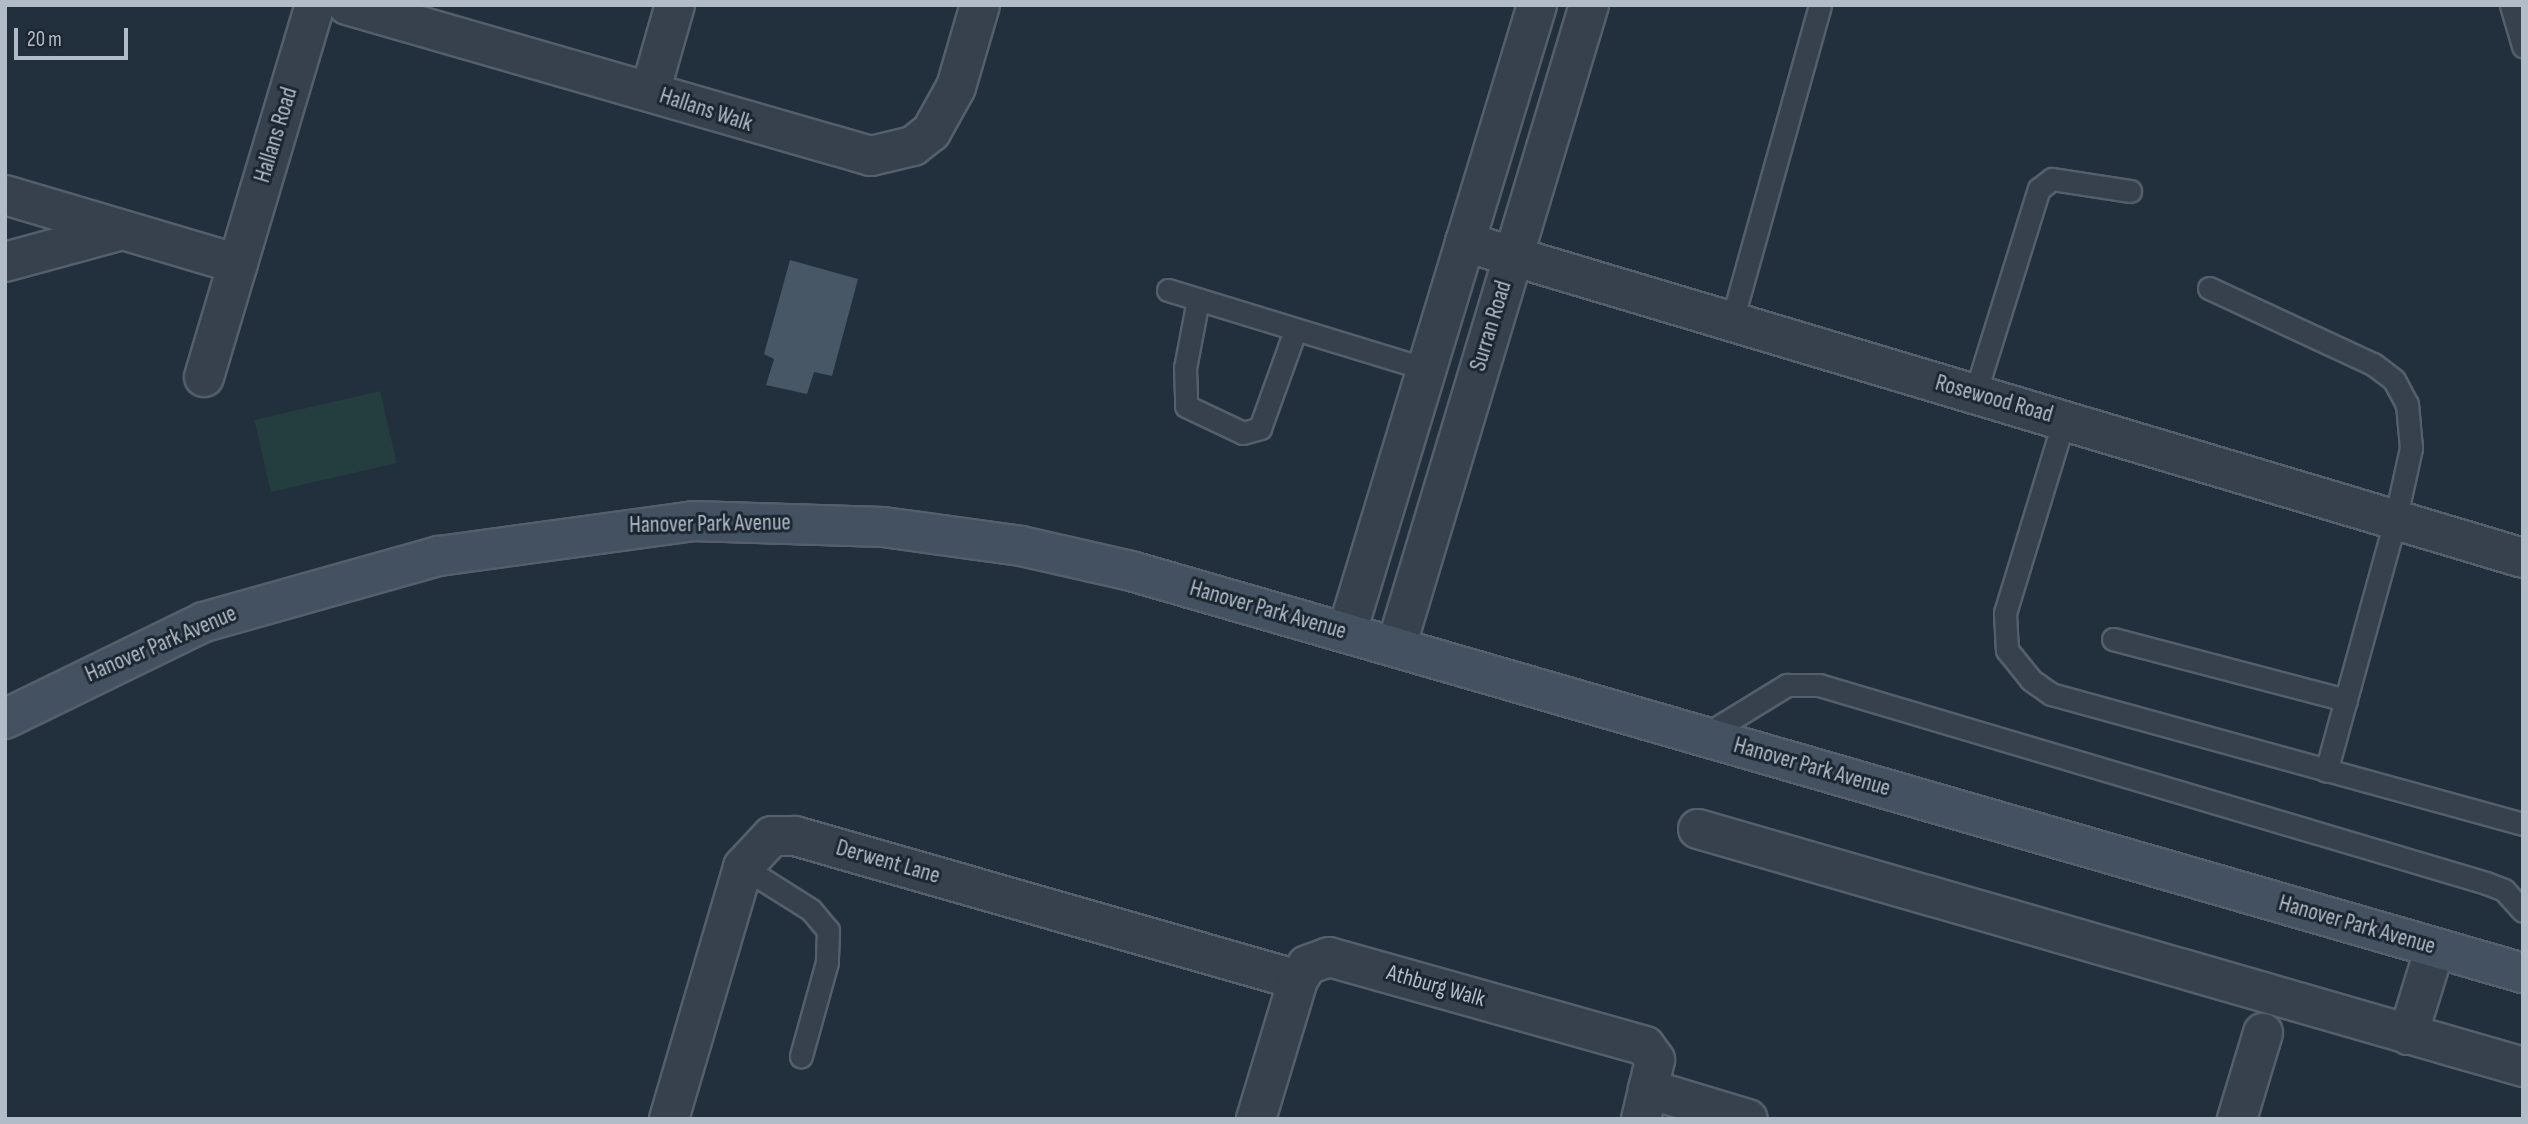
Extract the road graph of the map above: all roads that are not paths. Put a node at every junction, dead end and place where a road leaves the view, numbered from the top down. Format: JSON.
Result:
{"nodes":[{"id":1,"x":315,"y":5,"type":"edge"},
{"id":2,"x":348,"y":5,"type":"edge"},
{"id":3,"x":675,"y":5,"type":"edge"},
{"id":4,"x":980,"y":5,"type":"edge"},
{"id":5,"x":1537,"y":5,"type":"edge"},
{"id":6,"x":1590,"y":5,"type":"edge"},
{"id":7,"x":1820,"y":5,"type":"edge"},
{"id":8,"x":2511,"y":5,"type":"edge"},
{"id":9,"x":2523,"y":46,"type":"edge"},
{"id":10,"x":650,"y":92,"type":"junction"},
{"id":11,"x":2130,"y":191,"type":"dead end"},
{"id":12,"x":5,"y":195,"type":"edge"},
{"id":13,"x":122,"y":230,"type":"junction"},
{"id":14,"x":1465,"y":242,"type":"junction"},
{"id":15,"x":1513,"y":252,"type":"junction"},
{"id":16,"x":5,"y":262,"type":"edge"},
{"id":17,"x":238,"y":264,"type":"junction"},
{"id":18,"x":2209,"y":288,"type":"dead end"},
{"id":19,"x":1168,"y":290,"type":"dead end"},
{"id":20,"x":1198,"y":300,"type":"junction"},
{"id":21,"x":1731,"y":324,"type":"junction"},
{"id":22,"x":1295,"y":331,"type":"junction"},
{"id":23,"x":1426,"y":369,"type":"junction"},
{"id":24,"x":204,"y":377,"type":"dead end"},
{"id":25,"x":1975,"y":394,"type":"junction"},
{"id":26,"x":2064,"y":420,"type":"junction"},
{"id":27,"x":2395,"y":521,"type":"junction"},
{"id":28,"x":2523,"y":558,"type":"edge"},
{"id":29,"x":1347,"y":632,"type":"junction"},
{"id":30,"x":2113,"y":639,"type":"dead end"},
{"id":31,"x":1396,"y":647,"type":"junction"},
{"id":32,"x":2346,"y":700,"type":"junction"},
{"id":33,"x":5,"y":719,"type":"edge"},
{"id":34,"x":1702,"y":737,"type":"junction"},
{"id":35,"x":2326,"y":771,"type":"junction"},
{"id":36,"x":2523,"y":824,"type":"edge"},
{"id":37,"x":1698,"y":829,"type":"dead end"},
{"id":38,"x":743,"y":867,"type":"junction"},
{"id":39,"x":2523,"y":911,"type":"edge"},
{"id":40,"x":2435,"y":947,"type":"junction"},
{"id":41,"x":2523,"y":973,"type":"edge"},
{"id":42,"x":1298,"y":980,"type":"junction"},
{"id":43,"x":2263,"y":1033,"type":"dead end"},
{"id":44,"x":2408,"y":1035,"type":"junction"},
{"id":45,"x":801,"y":1056,"type":"dead end"},
{"id":46,"x":2523,"y":1067,"type":"edge"},
{"id":47,"x":1644,"y":1104,"type":"edge"},
{"id":48,"x":669,"y":1119,"type":"edge"},
{"id":49,"x":1256,"y":1119,"type":"edge"},
{"id":50,"x":1748,"y":1119,"type":"edge"},
{"id":51,"x":2237,"y":1119,"type":"edge"}],
"edges":[{"from":1,"to":17,"type":"street","name":"Hallans Road"},
{"from":2,"to":10,"type":"street","name":"Hallans Walk"},
{"from":3,"to":10,"type":"street"},
{"from":4,"to":10,"type":"street","name":"Hallans Walk"},
{"from":5,"to":14,"type":"street"},
{"from":6,"to":15,"type":"street","name":"Surran Road"},
{"from":7,"to":21,"type":"lane"},
{"from":8,"to":9,"type":"lane"},
{"from":11,"to":25,"type":"lane"},
{"from":12,"to":13,"type":"street"},
{"from":13,"to":16,"type":"street"},
{"from":13,"to":17,"type":"street"},
{"from":14,"to":15,"type":"street","name":"Rosewood Road"},
{"from":14,"to":23,"type":"street"},
{"from":15,"to":21,"type":"street","name":"Rosewood Road"},
{"from":15,"to":31,"type":"street","name":"Surran Road"},
{"from":17,"to":24,"type":"street","name":"Hallans Road"},
{"from":18,"to":27,"type":"lane"},
{"from":19,"to":20,"type":"lane"},
{"from":20,"to":22,"type":"lane"},
{"from":20,"to":22,"type":"lane"},
{"from":21,"to":25,"type":"street","name":"Rosewood Road"},
{"from":22,"to":23,"type":"lane"},
{"from":23,"to":29,"type":"street"},
{"from":25,"to":26,"type":"street","name":"Rosewood Road"},
{"from":26,"to":27,"type":"street","name":"Rosewood Road"},
{"from":26,"to":35,"type":"lane"},
{"from":27,"to":28,"type":"street","name":"Rosewood Road"},
{"from":27,"to":32,"type":"lane"},
{"from":29,"to":31,"type":"street","name":"Hanover Park Avenue"},
{"from":29,"to":33,"type":"street","name":"Hanover Park Avenue"},
{"from":30,"to":32,"type":"lane"},
{"from":31,"to":34,"type":"street","name":"Hanover Park Avenue"},
{"from":32,"to":35,"type":"lane"},
{"from":34,"to":39,"type":"lane"},
{"from":34,"to":40,"type":"street","name":"Hanover Park Avenue"},
{"from":35,"to":36,"type":"lane"},
{"from":37,"to":44,"type":"street"},
{"from":38,"to":42,"type":"street","name":"Derwent Lane"},
{"from":38,"to":45,"type":"lane"},
{"from":38,"to":48,"type":"street","name":"Derwent Lane"},
{"from":40,"to":41,"type":"street","name":"Hanover Park Avenue"},
{"from":40,"to":44,"type":"street"},
{"from":42,"to":47,"type":"street","name":"Athburg Walk"},
{"from":42,"to":49,"type":"street"},
{"from":43,"to":51,"type":"street"},
{"from":44,"to":46,"type":"street"},
{"from":47,"to":50,"type":"street"}]}
